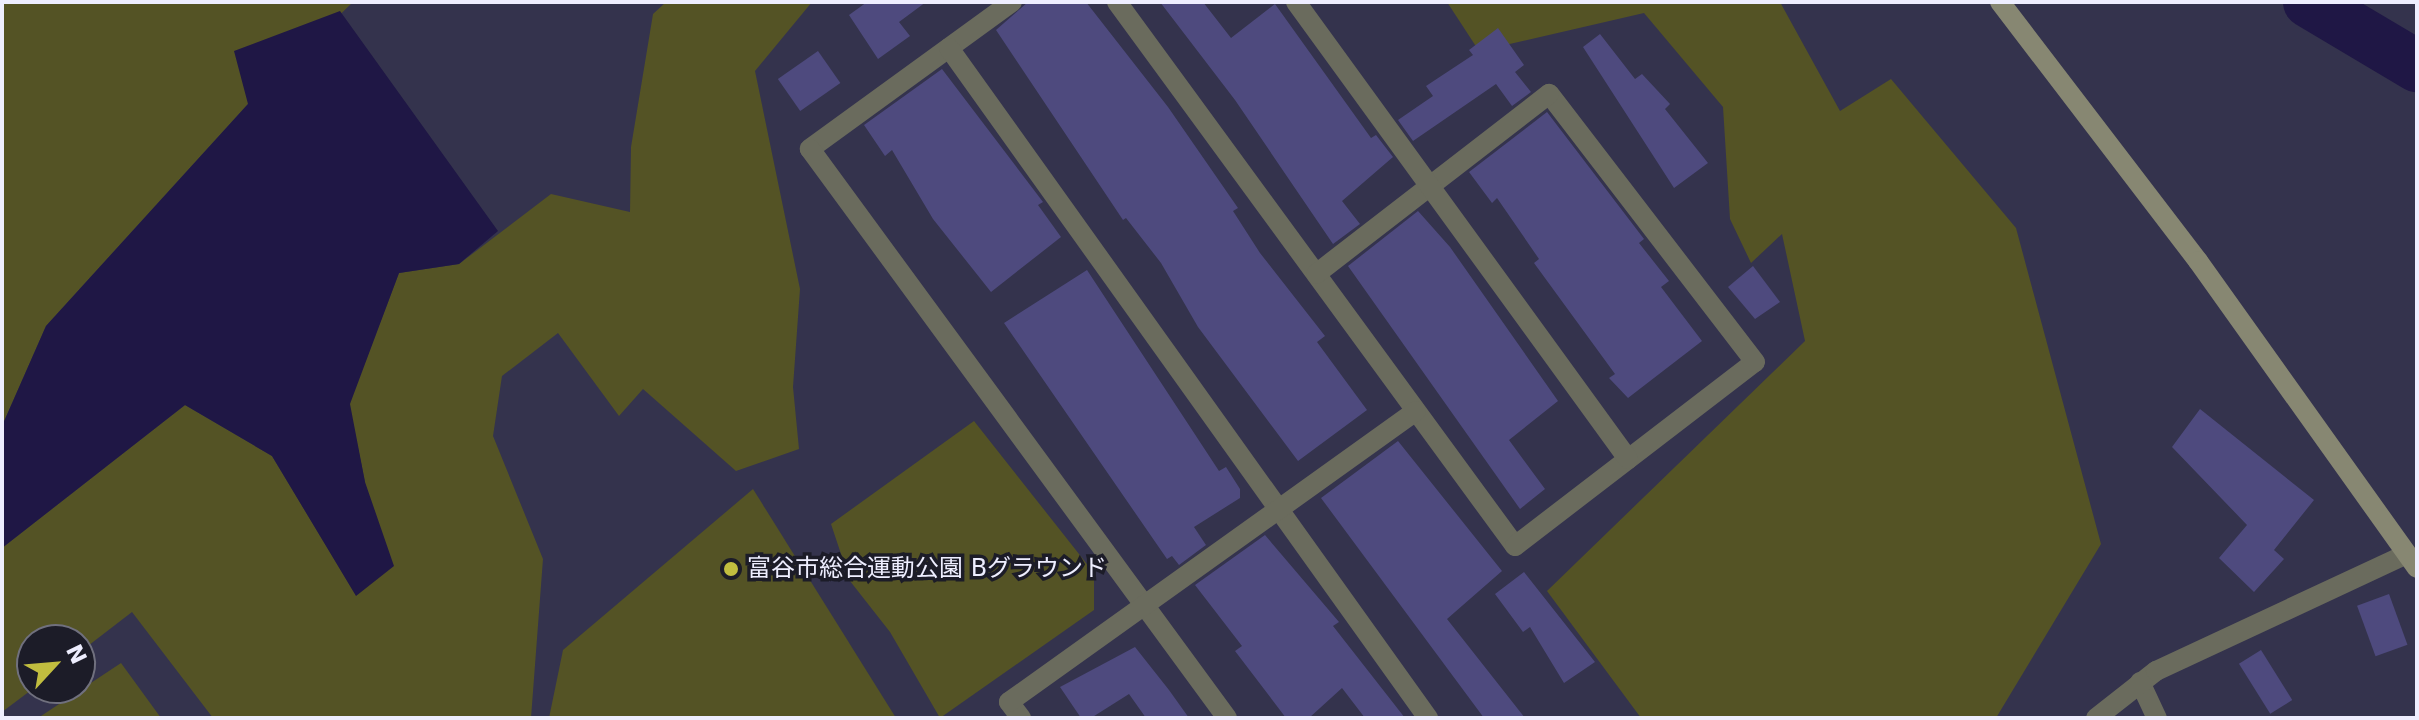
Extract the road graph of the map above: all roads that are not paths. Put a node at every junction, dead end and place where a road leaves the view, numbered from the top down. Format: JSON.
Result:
{"nodes":[{"id":1,"x":1012,"y":2,"type":"edge"},
{"id":2,"x":1117,"y":2,"type":"edge"},
{"id":3,"x":1296,"y":2,"type":"edge"},
{"id":4,"x":2000,"y":2,"type":"edge"},
{"id":5,"x":949,"y":48,"type":"junction"},
{"id":6,"x":1430,"y":186,"type":"junction"},
{"id":7,"x":1316,"y":274,"type":"junction"},
{"id":8,"x":1416,"y":411,"type":"junction"},
{"id":9,"x":1628,"y":459,"type":"junction"},
{"id":10,"x":1279,"y":509,"type":"junction"},
{"id":11,"x":2411,"y":561,"type":"edge"},
{"id":12,"x":1141,"y":606,"type":"junction"},
{"id":13,"x":2140,"y":682,"type":"junction"},
{"id":14,"x":1021,"y":718,"type":"edge"},
{"id":15,"x":1227,"y":718,"type":"edge"},
{"id":16,"x":1428,"y":718,"type":"edge"},
{"id":17,"x":2096,"y":718,"type":"edge"},
{"id":18,"x":2157,"y":718,"type":"edge"}],
"edges":[{"from":1,"to":5,"type":"street"},
{"from":2,"to":7,"type":"street"},
{"from":3,"to":6,"type":"street"},
{"from":4,"to":11,"type":"street"},
{"from":5,"to":10,"type":"street"},
{"from":5,"to":12,"type":"street"},
{"from":6,"to":7,"type":"street"},
{"from":6,"to":9,"type":"street"},
{"from":6,"to":9,"type":"street"},
{"from":7,"to":8,"type":"street"},
{"from":8,"to":9,"type":"street"},
{"from":8,"to":10,"type":"street"},
{"from":10,"to":12,"type":"street"},
{"from":10,"to":16,"type":"street"},
{"from":11,"to":13,"type":"street"},
{"from":12,"to":14,"type":"street"},
{"from":12,"to":15,"type":"street"},
{"from":13,"to":17,"type":"street"},
{"from":13,"to":18,"type":"street"}]}
